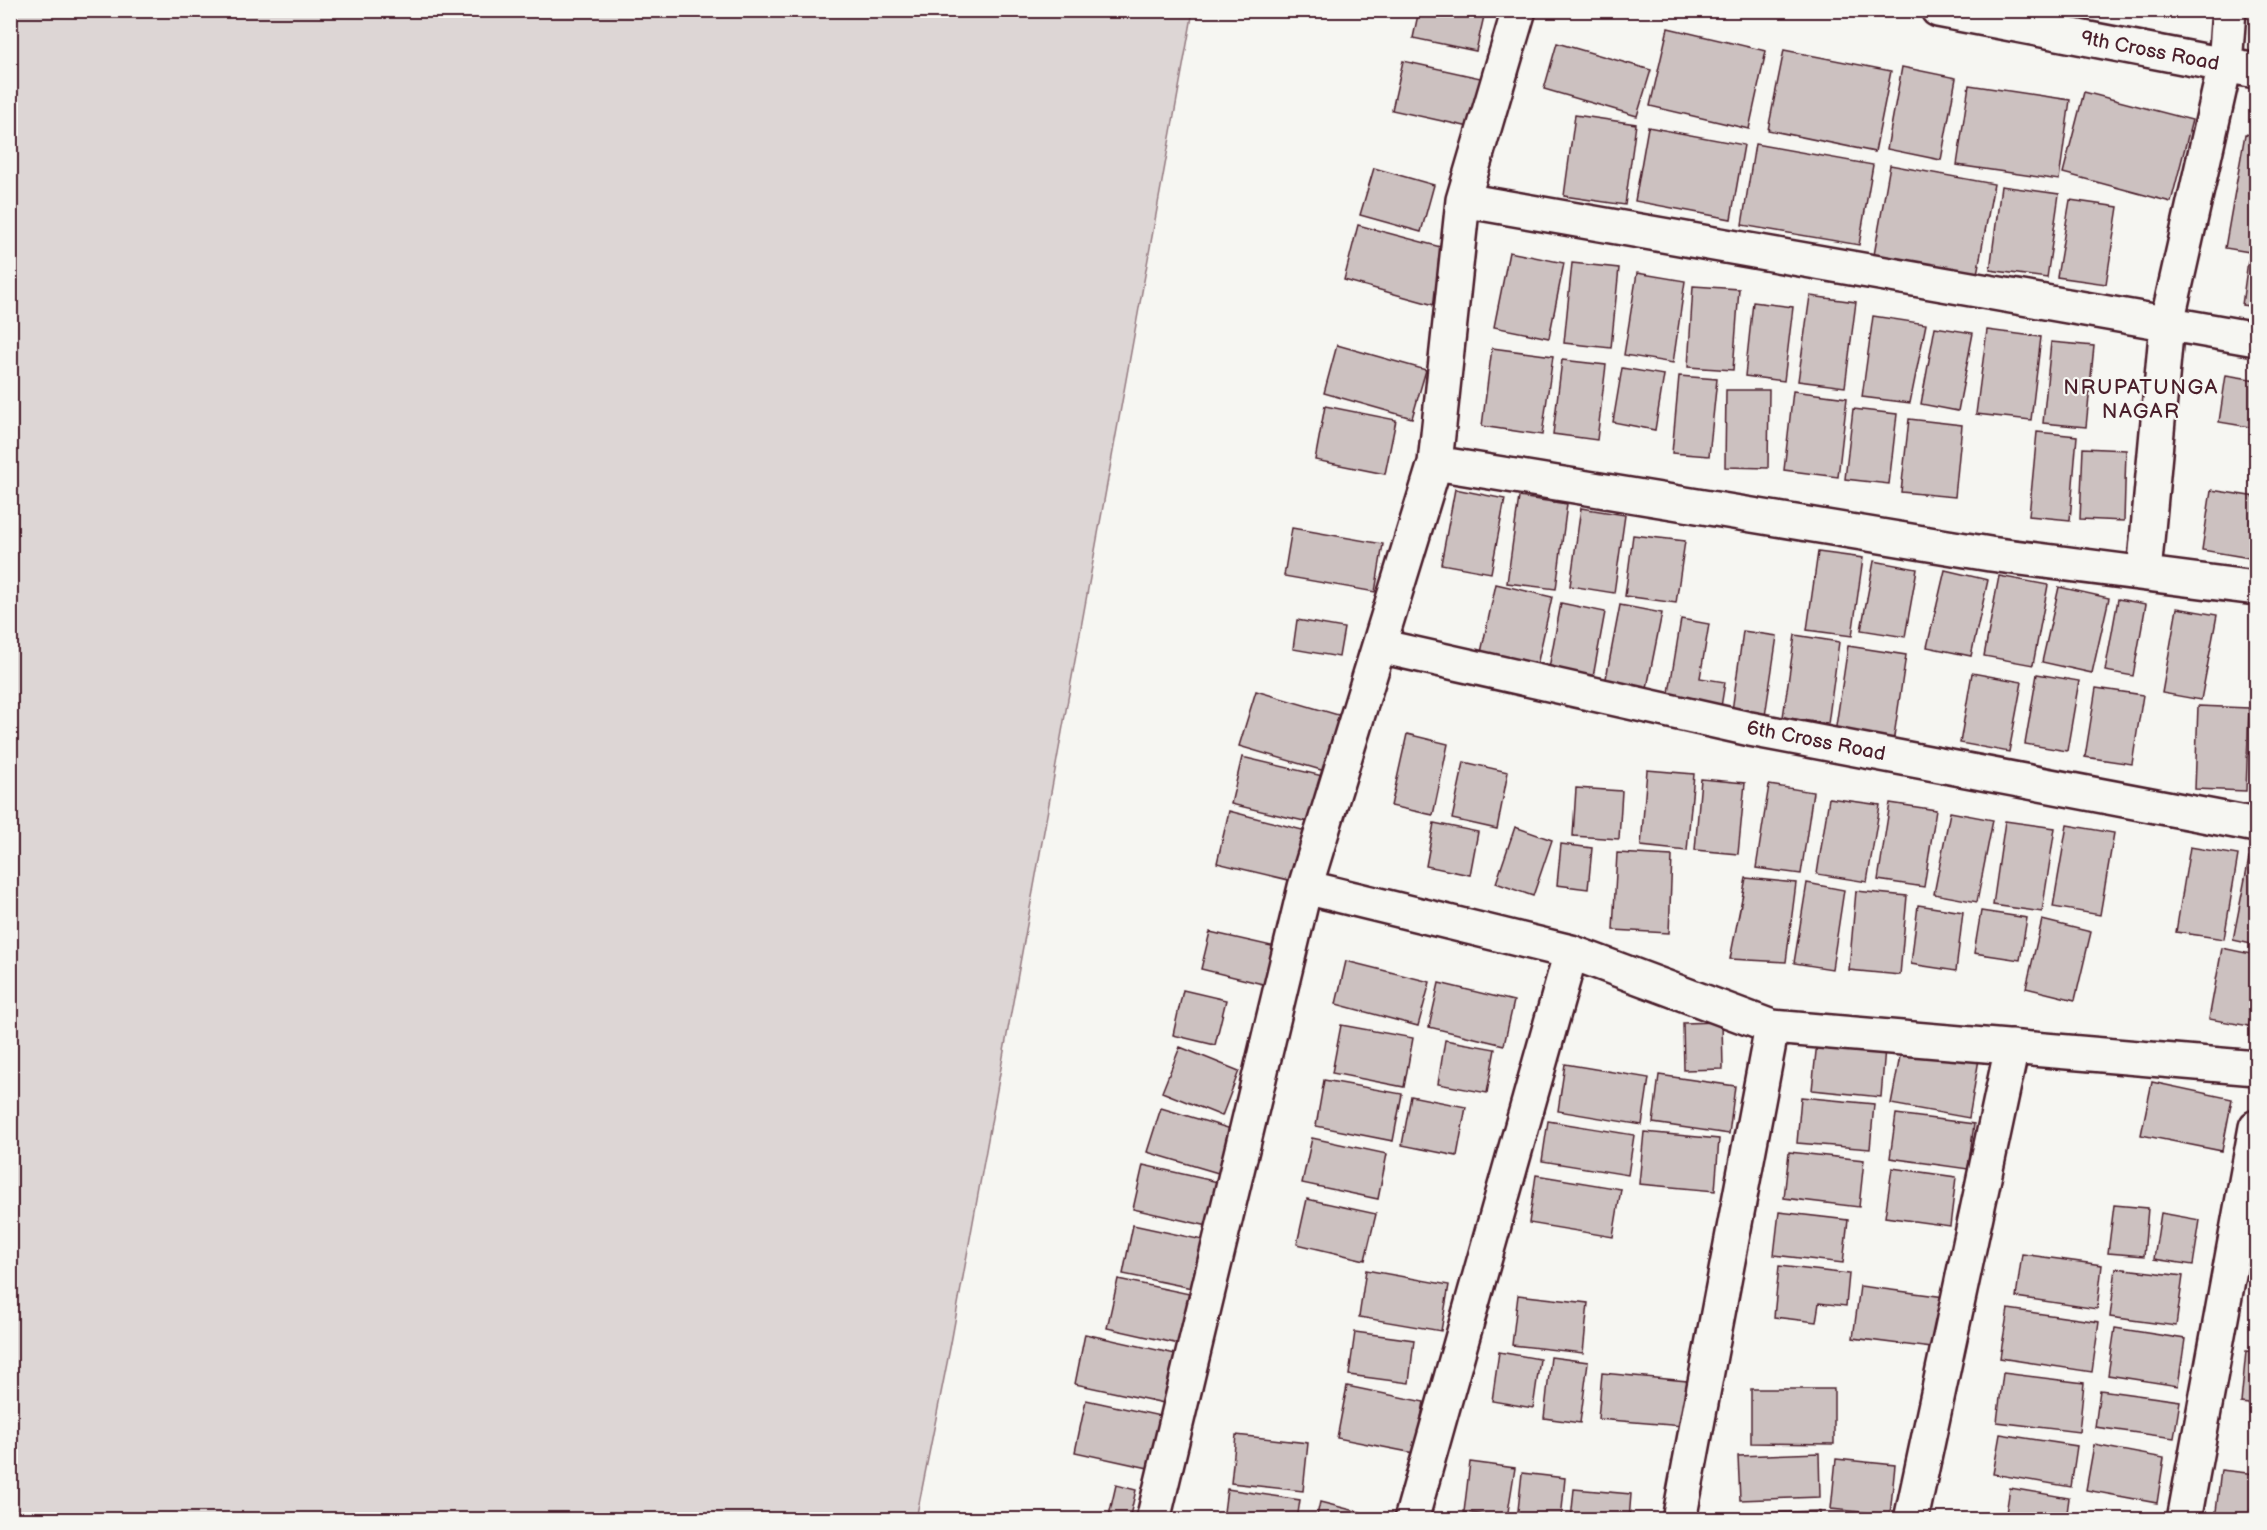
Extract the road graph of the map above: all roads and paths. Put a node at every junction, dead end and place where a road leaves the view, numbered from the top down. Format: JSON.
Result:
{"nodes":[{"id":1,"x":1519,"y":10,"type":"edge"},
{"id":2,"x":1938,"y":10,"type":"edge"},
{"id":3,"x":2229,"y":10,"type":"edge"},
{"id":4,"x":2224,"y":65,"type":"junction"},
{"id":5,"x":2256,"y":71,"type":"edge"},
{"id":6,"x":1463,"y":200,"type":"junction"},
{"id":7,"x":2167,"y":323,"type":"junction"},
{"id":8,"x":2256,"y":339,"type":"edge"},
{"id":9,"x":1435,"y":463,"type":"junction"},
{"id":10,"x":2144,"y":573,"type":"junction"},
{"id":11,"x":2256,"y":588,"type":"edge"},
{"id":12,"x":1378,"y":646,"type":"junction"},
{"id":13,"x":2256,"y":825,"type":"edge"},
{"id":14,"x":1305,"y":887,"type":"junction"},
{"id":15,"x":1571,"y":952,"type":"junction"},
{"id":16,"x":1773,"y":1027,"type":"junction"},
{"id":17,"x":2012,"y":1047,"type":"junction"},
{"id":18,"x":2256,"y":1068,"type":"edge"},
{"id":19,"x":2256,"y":1126,"type":"edge"},
{"id":20,"x":1153,"y":1520,"type":"edge"},
{"id":21,"x":1411,"y":1520,"type":"edge"},
{"id":22,"x":1679,"y":1520,"type":"edge"},
{"id":23,"x":1911,"y":1520,"type":"edge"},
{"id":24,"x":2184,"y":1520,"type":"edge"}],
"edges":[{"from":1,"to":6,"type":"street"},
{"from":2,"to":4,"type":"street","name":"9th Cross Road"},
{"from":3,"to":4,"type":"street"},
{"from":4,"to":5,"type":"street","name":"9th Cross Road"},
{"from":4,"to":7,"type":"street"},
{"from":6,"to":7,"type":"street"},
{"from":6,"to":9,"type":"street"},
{"from":7,"to":8,"type":"street"},
{"from":7,"to":10,"type":"street"},
{"from":9,"to":10,"type":"street"},
{"from":9,"to":12,"type":"street"},
{"from":10,"to":11,"type":"street"},
{"from":12,"to":13,"type":"street","name":"6th Cross Road"},
{"from":12,"to":14,"type":"street"},
{"from":14,"to":15,"type":"street"},
{"from":14,"to":20,"type":"street"},
{"from":15,"to":16,"type":"street"},
{"from":15,"to":21,"type":"street"},
{"from":16,"to":17,"type":"street"},
{"from":16,"to":22,"type":"street"},
{"from":17,"to":18,"type":"street"},
{"from":17,"to":23,"type":"street"},
{"from":19,"to":24,"type":"street"}]}
